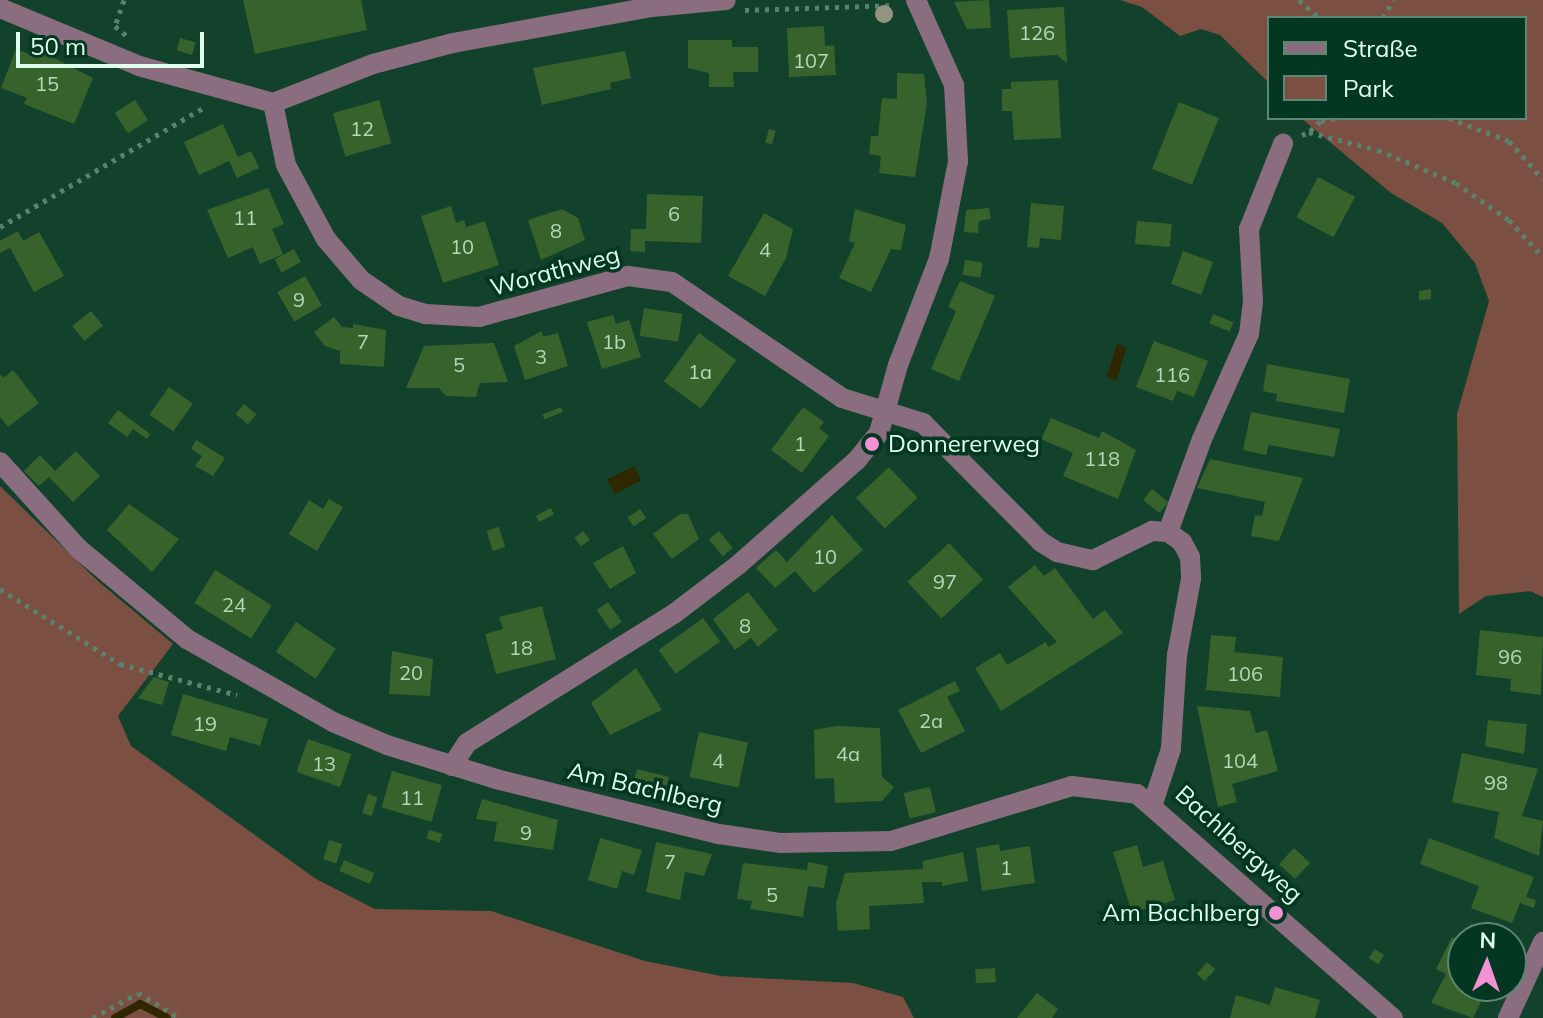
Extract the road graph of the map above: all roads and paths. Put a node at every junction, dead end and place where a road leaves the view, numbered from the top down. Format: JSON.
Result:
{"nodes":[{"id":1,"x":124,"y":0,"type":"edge"},
{"id":2,"x":916,"y":0,"type":"edge"},
{"id":3,"x":1299,"y":0,"type":"edge"},
{"id":4,"x":729,"y":5,"type":"edge"},
{"id":5,"x":892,"y":5,"type":"dead end"},
{"id":6,"x":0,"y":8,"type":"edge"},
{"id":7,"x":1318,"y":16,"type":"edge"},
{"id":8,"x":139,"y":66,"type":"junction"},
{"id":9,"x":232,"y":91,"type":"junction"},
{"id":10,"x":273,"y":103,"type":"junction"},
{"id":11,"x":1326,"y":120,"type":"edge"},
{"id":12,"x":1454,"y":120,"type":"edge"},
{"id":13,"x":1309,"y":132,"type":"junction"},
{"id":14,"x":1283,"y":144,"type":"joint"},
{"id":15,"x":1543,"y":179,"type":"edge"},
{"id":16,"x":0,"y":227,"type":"edge"},
{"id":17,"x":1543,"y":257,"type":"edge"},
{"id":18,"x":887,"y":409,"type":"junction"},
{"id":19,"x":0,"y":462,"type":"edge"},
{"id":20,"x":1168,"y":532,"type":"junction"},
{"id":21,"x":0,"y":589,"type":"edge"},
{"id":22,"x":271,"y":689,"type":"junction"},
{"id":23,"x":452,"y":766,"type":"junction"},
{"id":24,"x":1153,"y":803,"type":"junction"},
{"id":25,"x":1543,"y":942,"type":"edge"},
{"id":26,"x":93,"y":1018,"type":"edge"},
{"id":27,"x":180,"y":1018,"type":"edge"},
{"id":28,"x":1393,"y":1018,"type":"edge"},
{"id":29,"x":1508,"y":1018,"type":"edge"}],
"edges":[{"from":1,"to":8,"type":"path"},
{"from":2,"to":18,"type":"street"},
{"from":3,"to":7,"type":"path"},
{"from":4,"to":5,"type":"path"},
{"from":4,"to":10,"type":"street"},
{"from":6,"to":8,"type":"street"},
{"from":8,"to":9,"type":"street"},
{"from":9,"to":10,"type":"street"},
{"from":9,"to":16,"type":"path"},
{"from":10,"to":18,"type":"street","name":"Worathweg"},
{"from":11,"to":13,"type":"path"},
{"from":12,"to":15,"type":"path"},
{"from":13,"to":14,"type":"path"},
{"from":13,"to":17,"type":"path"},
{"from":14,"to":20,"type":"street"},
{"from":18,"to":20,"type":"street"},
{"from":18,"to":23,"type":"street"},
{"from":19,"to":22,"type":"street","name":"Am Bachlberg"},
{"from":20,"to":24,"type":"street","name":"Bachlbergweg"},
{"from":21,"to":22,"type":"path"},
{"from":22,"to":23,"type":"street","name":"Am Bachlberg"},
{"from":23,"to":24,"type":"street","name":"Am Bachlberg"},
{"from":24,"to":28,"type":"street","name":"Bachlbergweg"},
{"from":25,"to":29,"type":"street"},
{"from":26,"to":27,"type":"path"}]}
